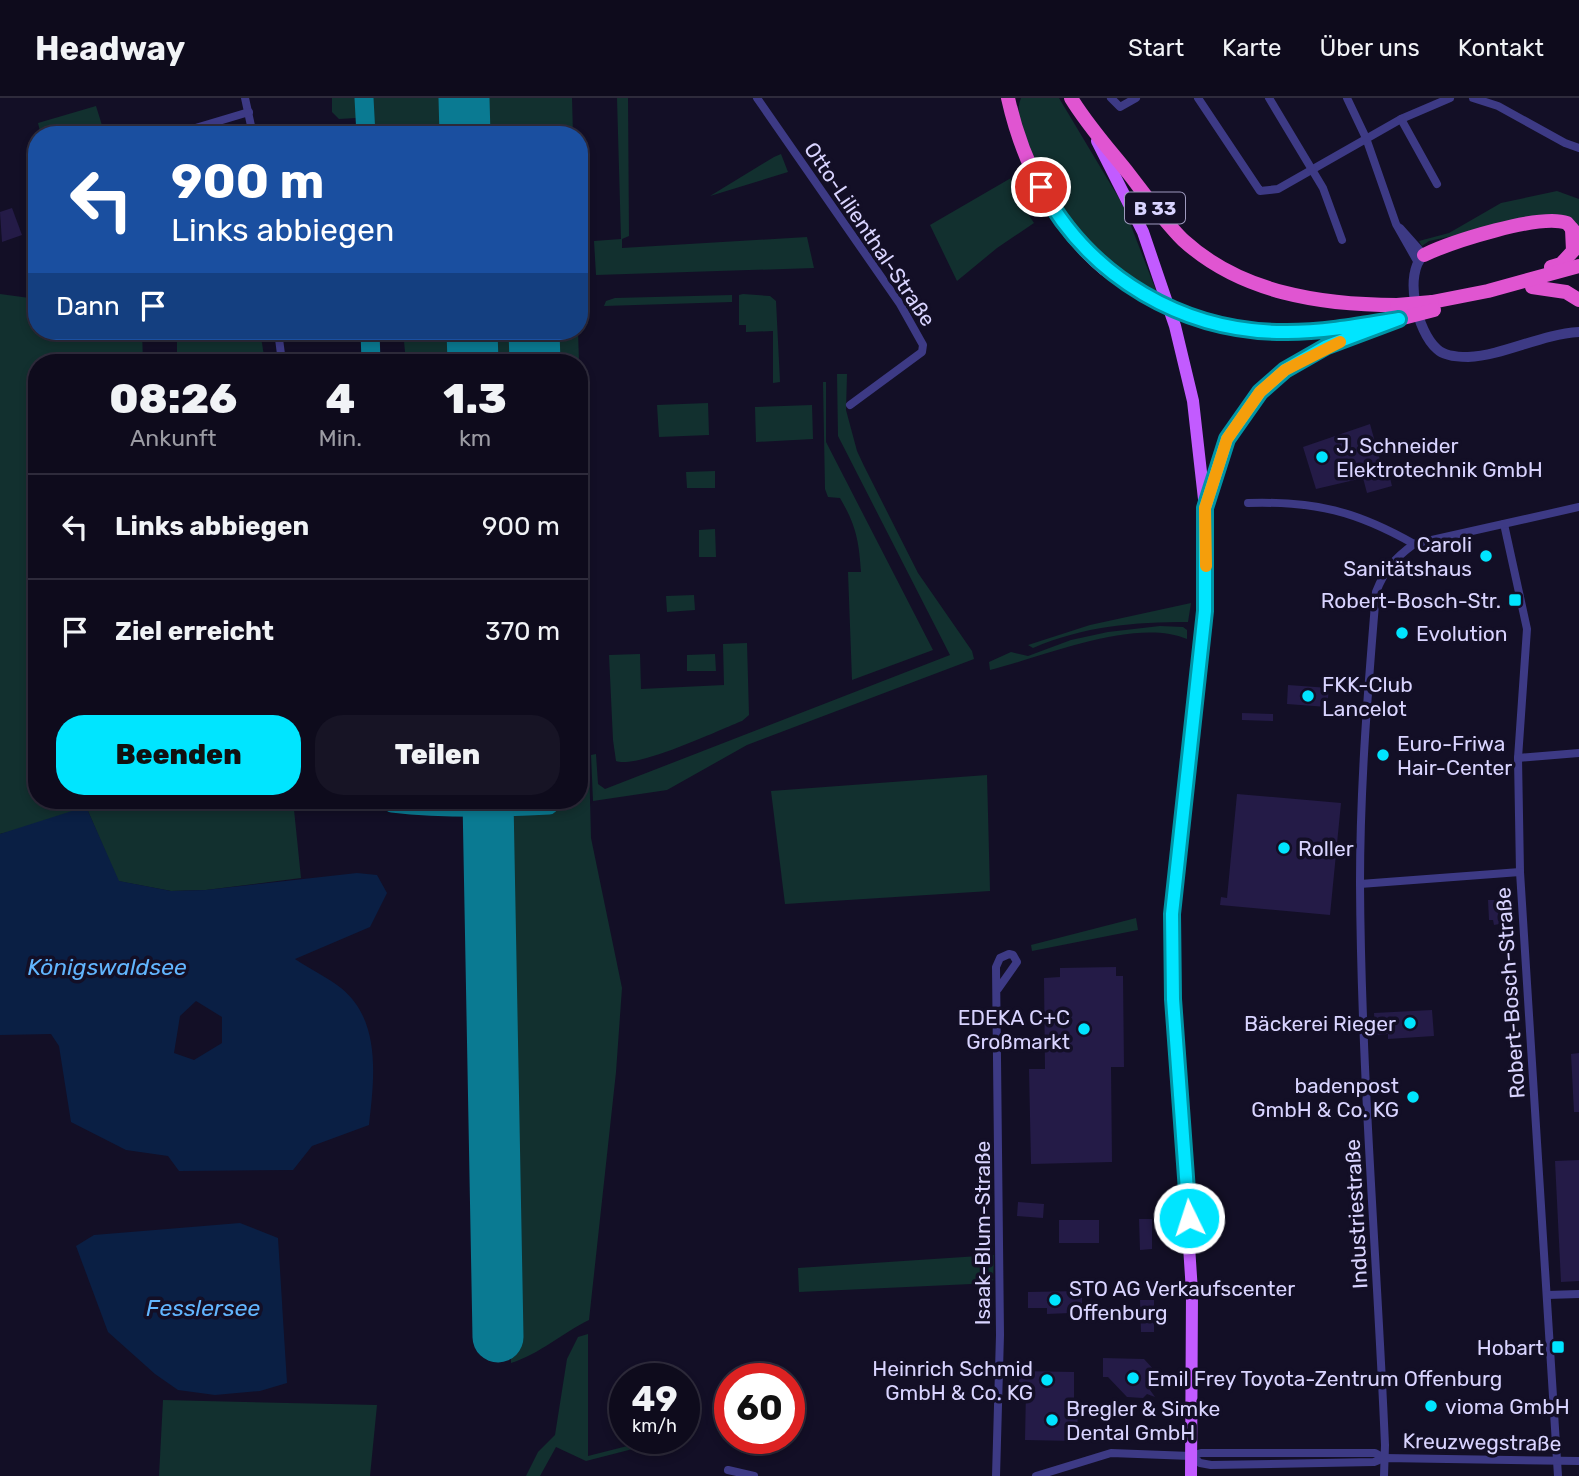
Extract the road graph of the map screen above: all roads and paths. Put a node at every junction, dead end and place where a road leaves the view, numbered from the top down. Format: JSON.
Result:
{"nodes":[{"id":1,"x":245,"y":98,"type":"edge"},
{"id":2,"x":757,"y":98,"type":"edge"},
{"id":3,"x":1008,"y":98,"type":"edge"},
{"id":4,"x":1017,"y":98,"type":"edge"},
{"id":5,"x":1111,"y":98,"type":"edge"},
{"id":6,"x":1136,"y":98,"type":"edge"},
{"id":7,"x":1198,"y":98,"type":"edge"},
{"id":8,"x":1269,"y":98,"type":"edge"},
{"id":9,"x":1347,"y":98,"type":"edge"},
{"id":10,"x":1450,"y":98,"type":"edge"},
{"id":11,"x":1473,"y":98,"type":"edge"},
{"id":12,"x":1071,"y":99,"type":"edge"},
{"id":13,"x":1434,"y":101,"type":"edge"},
{"id":14,"x":249,"y":112,"type":"junction"},
{"id":15,"x":1013,"y":118,"type":"junction"},
{"id":16,"x":1401,"y":119,"type":"junction"},
{"id":17,"x":202,"y":126,"type":"edge"},
{"id":18,"x":251,"y":126,"type":"edge"},
{"id":19,"x":1092,"y":132,"type":"junction"},
{"id":20,"x":1366,"y":138,"type":"junction"},
{"id":21,"x":1579,"y":148,"type":"edge"},
{"id":22,"x":1313,"y":169,"type":"junction"},
{"id":23,"x":1437,"y":184,"type":"dead end"},
{"id":24,"x":1576,"y":233,"type":"edge"},
{"id":25,"x":1342,"y":240,"type":"dead end"},
{"id":26,"x":1420,"y":258,"type":"junction"},
{"id":27,"x":1579,"y":266,"type":"edge"},
{"id":28,"x":1579,"y":275,"type":"edge"},
{"id":29,"x":1532,"y":287,"type":"junction"},
{"id":30,"x":1467,"y":298,"type":"junction"},
{"id":31,"x":1579,"y":300,"type":"edge"},
{"id":32,"x":1398,"y":312,"type":"junction"},
{"id":33,"x":1579,"y":332,"type":"edge"},
{"id":34,"x":850,"y":405,"type":"dead end"},
{"id":35,"x":1248,"y":503,"type":"dead end"},
{"id":36,"x":1579,"y":507,"type":"edge"},
{"id":37,"x":1205,"y":508,"type":"junction"},
{"id":38,"x":1504,"y":524,"type":"junction"},
{"id":39,"x":1414,"y":544,"type":"junction"},
{"id":40,"x":1579,"y":753,"type":"edge"},
{"id":41,"x":1517,"y":758,"type":"junction"},
{"id":42,"x":1520,"y":872,"type":"junction"},
{"id":43,"x":1360,"y":884,"type":"junction"},
{"id":44,"x":998,"y":989,"type":"dead end"},
{"id":45,"x":1579,"y":1294,"type":"edge"},
{"id":46,"x":1547,"y":1295,"type":"junction"},
{"id":47,"x":1191,"y":1456,"type":"junction"},
{"id":48,"x":1384,"y":1458,"type":"junction"},
{"id":49,"x":1557,"y":1461,"type":"junction"},
{"id":50,"x":1579,"y":1461,"type":"edge"},
{"id":51,"x":728,"y":1470,"type":"dead end"},
{"id":52,"x":754,"y":1476,"type":"edge"},
{"id":53,"x":996,"y":1476,"type":"edge"},
{"id":54,"x":1036,"y":1476,"type":"edge"},
{"id":55,"x":1191,"y":1476,"type":"edge"},
{"id":56,"x":1384,"y":1476,"type":"edge"},
{"id":57,"x":1558,"y":1476,"type":"edge"}],
"edges":[{"from":1,"to":14,"type":"street"},
{"from":2,"to":34,"type":"street","name":"Otto-Lilienthal-Straße"},
{"from":3,"to":15,"type":"highway","number":"B 33"},
{"from":4,"to":15,"type":"highway"},
{"from":5,"to":6,"type":"street"},
{"from":7,"to":22,"type":"street"},
{"from":8,"to":22,"type":"street"},
{"from":9,"to":20,"type":"street"},
{"from":10,"to":13,"type":"street"},
{"from":11,"to":21,"type":"street"},
{"from":12,"to":19,"type":"highway"},
{"from":13,"to":16,"type":"street"},
{"from":14,"to":17,"type":"street"},
{"from":14,"to":18,"type":"street"},
{"from":15,"to":32,"type":"highway","number":"B 33","bridge":true},
{"from":16,"to":20,"type":"street"},
{"from":16,"to":23,"type":"street"},
{"from":19,"to":32,"type":"highway","number":"B 33"},
{"from":19,"to":37,"type":"main road"},
{"from":20,"to":22,"type":"street"},
{"from":20,"to":26,"type":"street"},
{"from":22,"to":25,"type":"street"},
{"from":24,"to":26,"type":"highway"},
{"from":24,"to":30,"type":"highway"},
{"from":26,"to":33,"type":"street"},
{"from":27,"to":30,"type":"highway","number":"B 33"},
{"from":28,"to":29,"type":"highway","number":"B 33"},
{"from":29,"to":30,"type":"highway","number":"B 33"},
{"from":29,"to":31,"type":"highway"},
{"from":30,"to":32,"type":"highway","number":"B 33","bridge":true},
{"from":32,"to":37,"type":"highway"},
{"from":35,"to":39,"type":"street"},
{"from":36,"to":38,"type":"street"},
{"from":37,"to":47,"type":"main road"},
{"from":38,"to":39,"type":"street"},
{"from":38,"to":41,"type":"street","name":"Robert-Bosch-Straße"},
{"from":39,"to":43,"type":"street","name":"Industriestraße"},
{"from":40,"to":41,"type":"street"},
{"from":41,"to":42,"type":"street","name":"Robert-Bosch-Straße"},
{"from":42,"to":43,"type":"street"},
{"from":42,"to":46,"type":"street","name":"Robert-Bosch-Straße"},
{"from":43,"to":48,"type":"street","name":"Industriestraße"},
{"from":44,"to":53,"type":"street","name":"Isaak-Blum-Straße"},
{"from":45,"to":46,"type":"street"},
{"from":46,"to":49,"type":"street","name":"Robert-Bosch-Straße"},
{"from":47,"to":48,"type":"street","name":"Kreuzwegstraße"},
{"from":47,"to":54,"type":"street","name":"Kreuzwegstraße"},
{"from":47,"to":55,"type":"main road"},
{"from":48,"to":49,"type":"street","name":"Kreuzwegstraße"},
{"from":48,"to":56,"type":"street","name":"Industriestraße"},
{"from":49,"to":50,"type":"street","name":"Kreuzwegstraße"},
{"from":49,"to":57,"type":"street","name":"Robert-Bosch-Straße"},
{"from":51,"to":52,"type":"street"}]}
